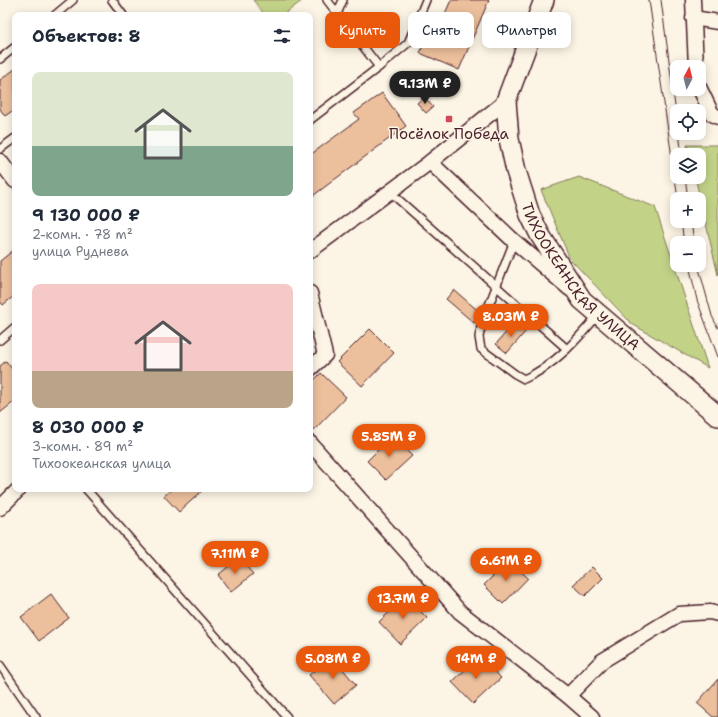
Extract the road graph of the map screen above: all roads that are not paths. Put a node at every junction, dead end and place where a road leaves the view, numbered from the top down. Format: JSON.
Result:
{"nodes":[{"id":1,"x":73,"y":0,"type":"edge"},
{"id":2,"x":112,"y":0,"type":"edge"},
{"id":3,"x":326,"y":0,"type":"edge"},
{"id":4,"x":343,"y":0,"type":"edge"},
{"id":5,"x":426,"y":0,"type":"edge"},
{"id":6,"x":544,"y":0,"type":"edge"},
{"id":7,"x":693,"y":0,"type":"edge"},
{"id":8,"x":59,"y":12,"type":"edge"},
{"id":9,"x":121,"y":12,"type":"edge"},
{"id":10,"x":335,"y":12,"type":"edge"},
{"id":11,"x":338,"y":12,"type":"edge"},
{"id":12,"x":693,"y":18,"type":"junction"},
{"id":13,"x":718,"y":22,"type":"edge"},
{"id":14,"x":364,"y":48,"type":"edge"},
{"id":15,"x":12,"y":49,"type":"edge"},
{"id":16,"x":0,"y":59,"type":"edge"},
{"id":17,"x":696,"y":60,"type":"edge"},
{"id":18,"x":379,"y":67,"type":"junction"},
{"id":19,"x":703,"y":96,"type":"edge"},
{"id":20,"x":506,"y":101,"type":"junction"},
{"id":21,"x":718,"y":117,"type":"edge"},
{"id":22,"x":313,"y":118,"type":"edge"},
{"id":23,"x":12,"y":140,"type":"edge"},
{"id":24,"x":0,"y":148,"type":"edge"},
{"id":25,"x":0,"y":161,"type":"edge"},
{"id":26,"x":430,"y":162,"type":"junction"},
{"id":27,"x":12,"y":176,"type":"edge"},
{"id":28,"x":390,"y":192,"type":"junction"},
{"id":29,"x":514,"y":241,"type":"junction"},
{"id":30,"x":313,"y":249,"type":"edge"},
{"id":31,"x":496,"y":287,"type":"junction"},
{"id":32,"x":582,"y":300,"type":"junction"},
{"id":33,"x":313,"y":305,"type":"edge"},
{"id":34,"x":599,"y":314,"type":"junction"},
{"id":35,"x":12,"y":330,"type":"edge"},
{"id":36,"x":0,"y":340,"type":"edge"},
{"id":37,"x":567,"y":349,"type":"junction"},
{"id":38,"x":313,"y":366,"type":"edge"},
{"id":39,"x":718,"y":416,"type":"edge"},
{"id":40,"x":313,"y":446,"type":"edge"},
{"id":41,"x":16,"y":492,"type":"edge"},
{"id":42,"x":89,"y":492,"type":"edge"},
{"id":43,"x":0,"y":508,"type":"edge"},
{"id":44,"x":718,"y":614,"type":"edge"},
{"id":45,"x":0,"y":664,"type":"edge"},
{"id":46,"x":568,"y":696,"type":"junction"},
{"id":47,"x":36,"y":717,"type":"edge"},
{"id":48,"x":287,"y":717,"type":"edge"},
{"id":49,"x":592,"y":717,"type":"edge"}],
"edges":[{"from":1,"to":8,"type":"lane"},
{"from":2,"to":9,"type":"lane"},
{"from":3,"to":10,"type":"lane"},
{"from":4,"to":11,"type":"lane"},
{"from":5,"to":18,"type":"lane"},
{"from":6,"to":20,"type":"main road"},
{"from":7,"to":12,"type":"street"},
{"from":12,"to":13,"type":"street"},
{"from":12,"to":17,"type":"street"},
{"from":14,"to":18,"type":"lane"},
{"from":15,"to":16,"type":"lane"},
{"from":18,"to":22,"type":"lane"},
{"from":19,"to":21,"type":"street"},
{"from":20,"to":26,"type":"street"},
{"from":20,"to":32,"type":"main road","name":"ТИХООКЕАНСКАЯ УЛИЦА"},
{"from":23,"to":24,"type":"lane"},
{"from":25,"to":27,"type":"street"},
{"from":26,"to":28,"type":"street"},
{"from":26,"to":29,"type":"street"},
{"from":28,"to":30,"type":"street"},
{"from":28,"to":31,"type":"lane"},
{"from":29,"to":31,"type":"lane"},
{"from":29,"to":32,"type":"street"},
{"from":31,"to":37,"type":"lane"},
{"from":31,"to":37,"type":"lane"},
{"from":32,"to":34,"type":"main road","name":"ТИХООКЕАНСКАЯ УЛИЦА"},
{"from":33,"to":38,"type":"street"},
{"from":34,"to":37,"type":"lane"},
{"from":34,"to":39,"type":"main road","name":"ТИХООКЕАНСКАЯ УЛИЦА"},
{"from":35,"to":36,"type":"lane"},
{"from":40,"to":46,"type":"street"},
{"from":41,"to":43,"type":"street"},
{"from":42,"to":48,"type":"lane"},
{"from":44,"to":46,"type":"street"},
{"from":45,"to":47,"type":"lane"},
{"from":46,"to":49,"type":"street"}]}
